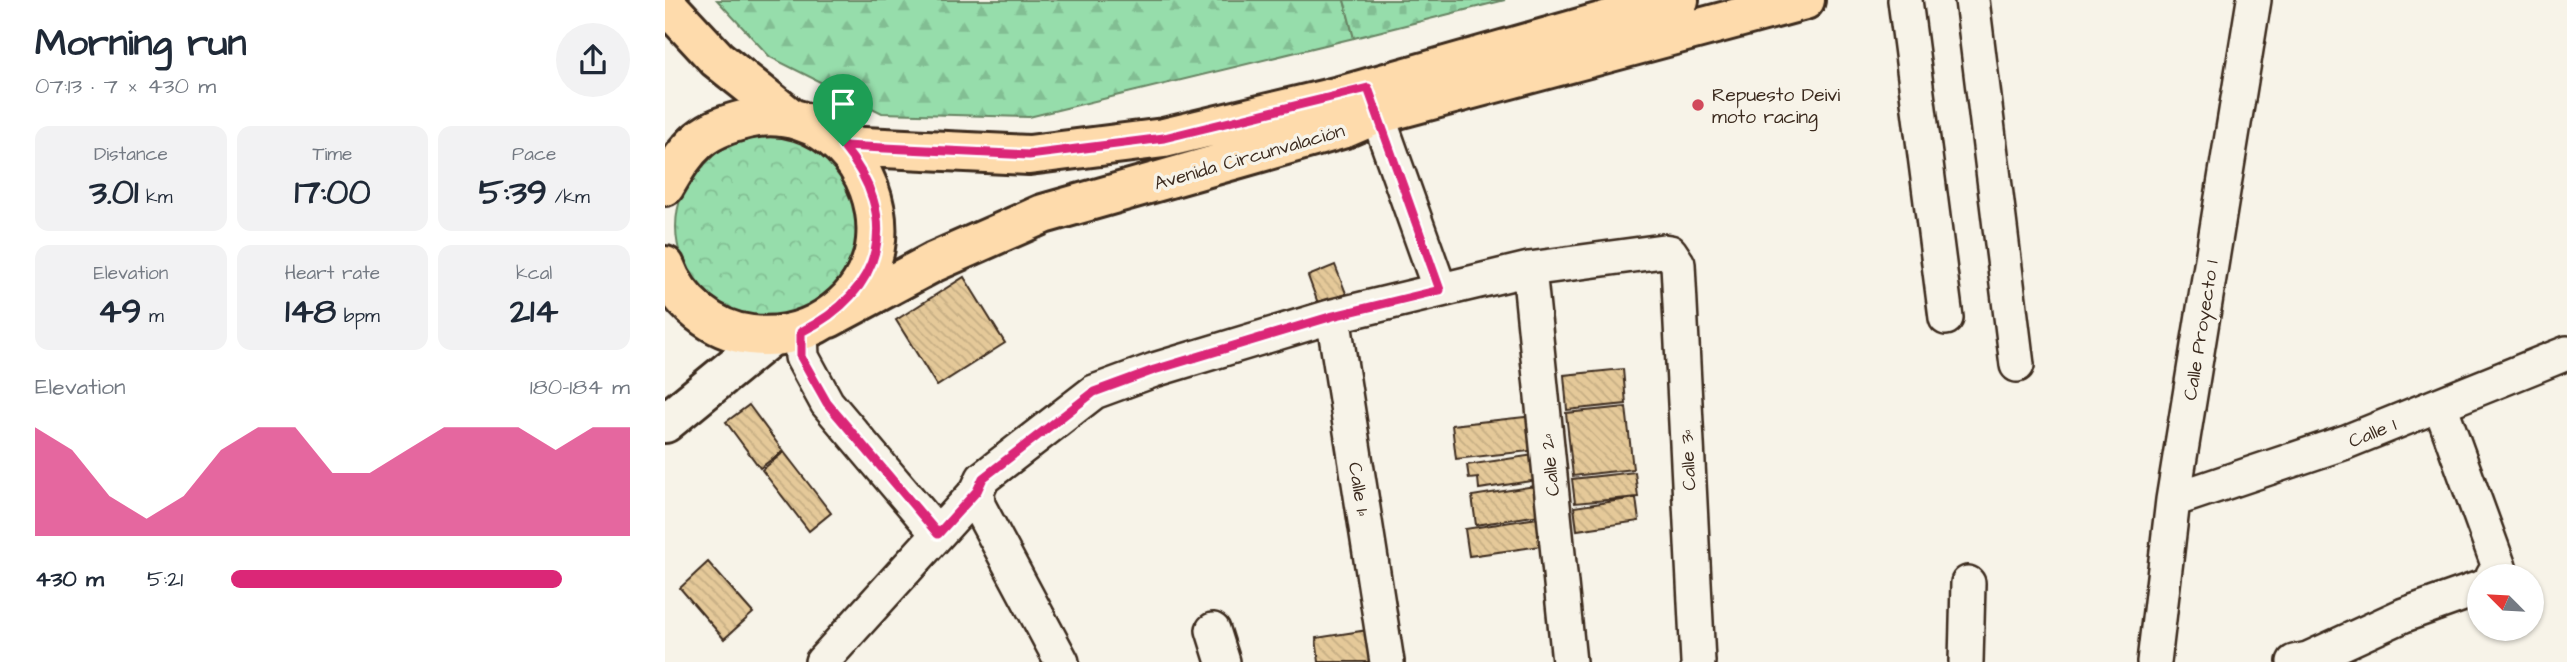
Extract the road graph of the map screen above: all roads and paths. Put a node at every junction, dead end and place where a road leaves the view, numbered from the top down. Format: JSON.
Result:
{"nodes":[{"id":1,"x":1679,"y":0,"type":"edge"},
{"id":2,"x":1805,"y":0,"type":"edge"},
{"id":3,"x":1905,"y":0,"type":"edge"},
{"id":4,"x":1972,"y":0,"type":"edge"},
{"id":5,"x":2254,"y":0,"type":"edge"},
{"id":6,"x":665,"y":3,"type":"edge"},
{"id":7,"x":1372,"y":102,"type":"junction"},
{"id":8,"x":791,"y":118,"type":"junction"},
{"id":9,"x":843,"y":146,"type":"junction"},
{"id":10,"x":665,"y":186,"type":"edge"},
{"id":11,"x":665,"y":266,"type":"edge"},
{"id":12,"x":1529,"y":269,"type":"junction"},
{"id":13,"x":1440,"y":290,"type":"junction"},
{"id":14,"x":1333,"y":316,"type":"junction"},
{"id":15,"x":1946,"y":317,"type":"dead end"},
{"id":16,"x":800,"y":329,"type":"junction"},
{"id":17,"x":2567,"y":353,"type":"edge"},
{"id":18,"x":2017,"y":365,"type":"dead end"},
{"id":19,"x":2439,"y":405,"type":"junction"},
{"id":20,"x":665,"y":423,"type":"edge"},
{"id":21,"x":977,"y":491,"type":"junction"},
{"id":22,"x":2173,"y":500,"type":"junction"},
{"id":23,"x":938,"y":534,"type":"junction"},
{"id":24,"x":2498,"y":564,"type":"edge"},
{"id":25,"x":1968,"y":583,"type":"dead end"},
{"id":26,"x":2467,"y":593,"type":"edge"},
{"id":27,"x":1213,"y":630,"type":"dead end"},
{"id":28,"x":822,"y":662,"type":"edge"},
{"id":29,"x":1062,"y":662,"type":"edge"},
{"id":30,"x":1223,"y":662,"type":"edge"},
{"id":31,"x":1387,"y":662,"type":"edge"},
{"id":32,"x":1569,"y":662,"type":"edge"},
{"id":33,"x":1698,"y":662,"type":"edge"},
{"id":34,"x":1966,"y":662,"type":"edge"},
{"id":35,"x":2154,"y":662,"type":"edge"},
{"id":36,"x":2294,"y":662,"type":"edge"}],
"edges":[{"from":1,"to":7,"type":"main road","name":"Avenida Circunvalación"},
{"from":2,"to":7,"type":"main road","name":"Avenida Circunvalación"},
{"from":3,"to":15,"type":"street"},
{"from":4,"to":18,"type":"street"},
{"from":5,"to":22,"type":"street","name":"Calle Proyecto 1"},
{"from":6,"to":8,"type":"main road"},
{"from":7,"to":9,"type":"main road","name":"Avenida Circunvalación"},
{"from":7,"to":13,"type":"street"},
{"from":7,"to":16,"type":"main road","name":"Avenida Circunvalación"},
{"from":8,"to":9,"type":"main road"},
{"from":8,"to":10,"type":"main road"},
{"from":9,"to":16,"type":"main road"},
{"from":11,"to":16,"type":"main road"},
{"from":12,"to":13,"type":"street"},
{"from":12,"to":32,"type":"street","name":"Calle 2ª"},
{"from":12,"to":33,"type":"street","name":"Calle 3ª"},
{"from":13,"to":14,"type":"street"},
{"from":14,"to":21,"type":"street"},
{"from":14,"to":31,"type":"street","name":"Calle 1ª"},
{"from":16,"to":20,"type":"main road"},
{"from":16,"to":23,"type":"street"},
{"from":17,"to":19,"type":"street","name":"Calle 1"},
{"from":19,"to":22,"type":"street","name":"Calle 1"},
{"from":19,"to":24,"type":"street"},
{"from":21,"to":23,"type":"street"},
{"from":21,"to":29,"type":"street"},
{"from":22,"to":35,"type":"street","name":"Calle Proyecto 1"},
{"from":23,"to":28,"type":"street"},
{"from":25,"to":34,"type":"street"},
{"from":26,"to":36,"type":"street"},
{"from":27,"to":30,"type":"street"}]}
